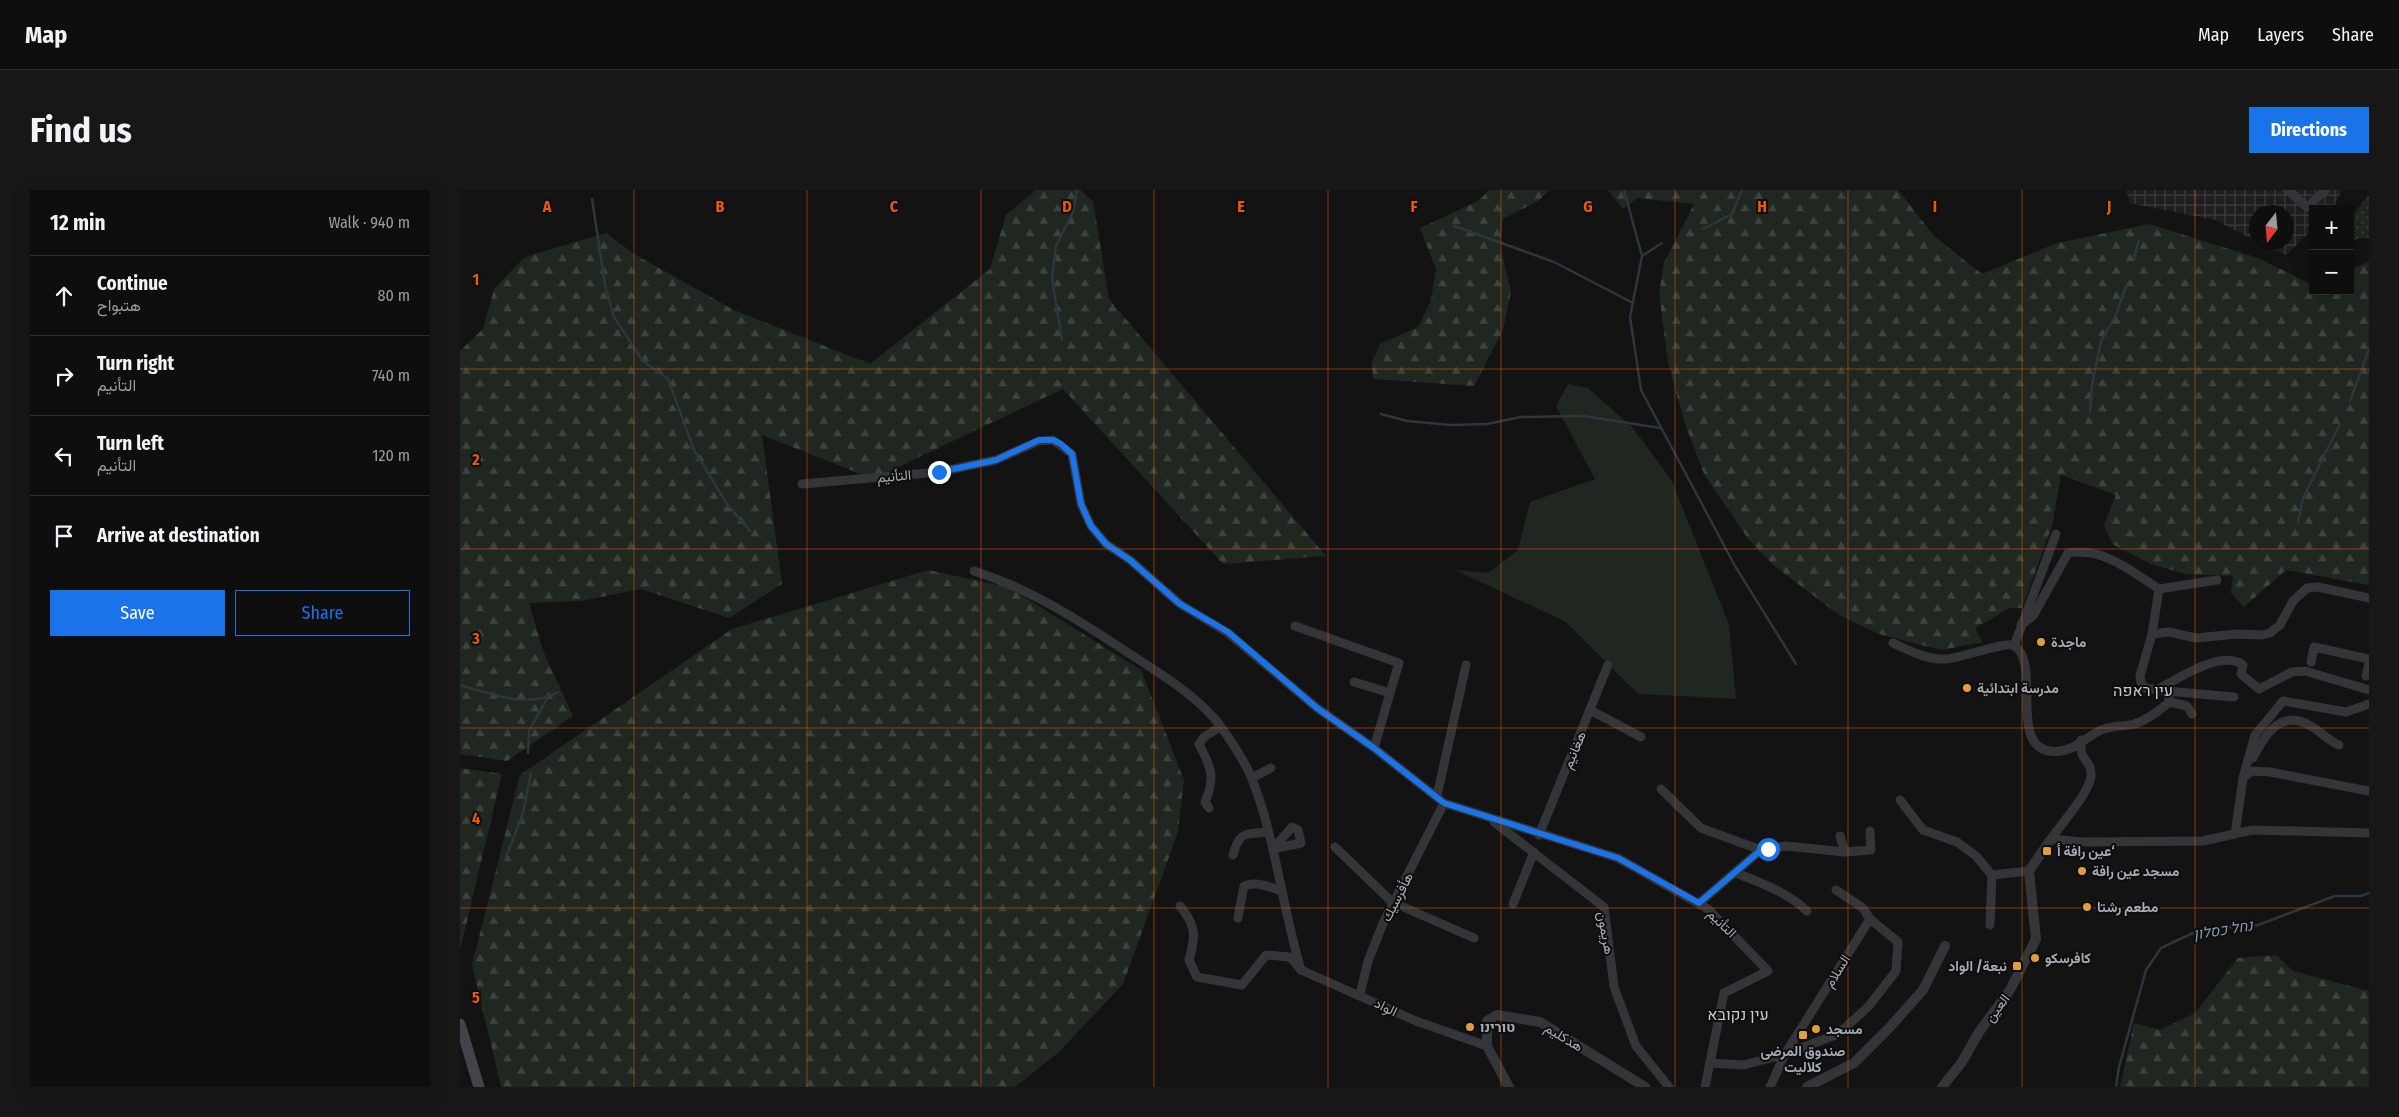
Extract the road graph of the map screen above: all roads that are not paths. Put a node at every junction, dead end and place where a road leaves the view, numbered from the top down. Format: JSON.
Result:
{"nodes":[{"id":1,"x":2287,"y":190,"type":"edge"},
{"id":2,"x":2326,"y":190,"type":"edge"},
{"id":3,"x":802,"y":484,"type":"dead end"},
{"id":4,"x":2056,"y":534,"type":"dead end"},
{"id":5,"x":974,"y":570,"type":"dead end"},
{"id":6,"x":2218,"y":580,"type":"dead end"},
{"id":7,"x":2159,"y":589,"type":"junction"},
{"id":8,"x":2369,"y":598,"type":"edge"},
{"id":9,"x":2021,"y":625,"type":"junction"},
{"id":10,"x":1295,"y":626,"type":"dead end"},
{"id":11,"x":2152,"y":634,"type":"junction"},
{"id":12,"x":1893,"y":643,"type":"dead end"},
{"id":13,"x":2014,"y":646,"type":"junction"},
{"id":14,"x":2369,"y":659,"type":"edge"},
{"id":15,"x":2311,"y":662,"type":"dead end"},
{"id":16,"x":2369,"y":664,"type":"edge"},
{"id":17,"x":1466,"y":665,"type":"dead end"},
{"id":18,"x":1608,"y":665,"type":"dead end"},
{"id":19,"x":2366,"y":676,"type":"dead end"},
{"id":20,"x":1354,"y":682,"type":"dead end"},
{"id":21,"x":2162,"y":690,"type":"junction"},
{"id":22,"x":2369,"y":690,"type":"edge"},
{"id":23,"x":1390,"y":694,"type":"junction"},
{"id":24,"x":2234,"y":697,"type":"dead end"},
{"id":25,"x":2170,"y":702,"type":"junction"},
{"id":26,"x":2369,"y":704,"type":"edge"},
{"id":27,"x":1590,"y":710,"type":"junction"},
{"id":28,"x":2192,"y":714,"type":"dead end"},
{"id":29,"x":1220,"y":727,"type":"junction"},
{"id":30,"x":1641,"y":737,"type":"dead end"},
{"id":31,"x":2082,"y":740,"type":"junction"},
{"id":32,"x":2339,"y":745,"type":"dead end"},
{"id":33,"x":1374,"y":748,"type":"junction"},
{"id":34,"x":1271,"y":768,"type":"dead end"},
{"id":35,"x":1252,"y":778,"type":"junction"},
{"id":36,"x":2242,"y":778,"type":"junction"},
{"id":37,"x":1661,"y":789,"type":"dead end"},
{"id":38,"x":2369,"y":791,"type":"edge"},
{"id":39,"x":1437,"y":796,"type":"junction"},
{"id":40,"x":1900,"y":800,"type":"dead end"},
{"id":41,"x":1444,"y":803,"type":"junction"},
{"id":42,"x":1210,"y":808,"type":"dead end"},
{"id":43,"x":1489,"y":817,"type":"junction"},
{"id":44,"x":1870,"y":831,"type":"dead end"},
{"id":45,"x":1268,"y":832,"type":"junction"},
{"id":46,"x":2369,"y":833,"type":"edge"},
{"id":47,"x":2235,"y":834,"type":"junction"},
{"id":48,"x":1539,"y":835,"type":"junction"},
{"id":49,"x":1840,"y":836,"type":"dead end"},
{"id":50,"x":2051,"y":839,"type":"junction"},
{"id":51,"x":1335,"y":847,"type":"dead end"},
{"id":52,"x":1761,"y":850,"type":"junction"},
{"id":53,"x":1534,"y":852,"type":"junction"},
{"id":54,"x":1845,"y":852,"type":"junction"},
{"id":55,"x":1233,"y":855,"type":"dead end"},
{"id":56,"x":2029,"y":871,"type":"junction"},
{"id":57,"x":1736,"y":873,"type":"junction"},
{"id":58,"x":1992,"y":875,"type":"junction"},
{"id":59,"x":1836,"y":890,"type":"dead end"},
{"id":60,"x":1282,"y":892,"type":"junction"},
{"id":61,"x":1392,"y":902,"type":"junction"},
{"id":62,"x":1699,"y":903,"type":"junction"},
{"id":63,"x":1513,"y":904,"type":"dead end"},
{"id":64,"x":1180,"y":906,"type":"dead end"},
{"id":65,"x":1807,"y":911,"type":"dead end"},
{"id":66,"x":1238,"y":918,"type":"dead end"},
{"id":67,"x":1870,"y":918,"type":"junction"},
{"id":68,"x":1990,"y":924,"type":"dead end"},
{"id":69,"x":1474,"y":938,"type":"dead end"},
{"id":70,"x":1945,"y":946,"type":"dead end"},
{"id":71,"x":1301,"y":970,"type":"junction"},
{"id":72,"x":1360,"y":994,"type":"junction"},
{"id":73,"x":460,"y":1024,"type":"edge"},
{"id":74,"x":1487,"y":1046,"type":"junction"},
{"id":75,"x":1785,"y":1054,"type":"junction"},
{"id":76,"x":1710,"y":1063,"type":"junction"},
{"id":77,"x":479,"y":1087,"type":"edge"},
{"id":78,"x":1509,"y":1087,"type":"edge"},
{"id":79,"x":1645,"y":1087,"type":"edge"},
{"id":80,"x":1669,"y":1087,"type":"edge"},
{"id":81,"x":1705,"y":1087,"type":"edge"},
{"id":82,"x":1770,"y":1087,"type":"edge"},
{"id":83,"x":1807,"y":1087,"type":"edge"},
{"id":84,"x":1942,"y":1087,"type":"edge"}],
"edges":[{"from":1,"to":2,"type":"street"},
{"from":3,"to":33,"type":"street","name":"التأنيم"},
{"from":4,"to":9,"type":"street"},
{"from":5,"to":29,"type":"street"},
{"from":6,"to":7,"type":"street"},
{"from":7,"to":9,"type":"street"},
{"from":7,"to":11,"type":"street"},
{"from":8,"to":11,"type":"street"},
{"from":9,"to":13,"type":"street"},
{"from":10,"to":23,"type":"street"},
{"from":11,"to":21,"type":"street"},
{"from":12,"to":13,"type":"street"},
{"from":13,"to":31,"type":"street"},
{"from":14,"to":15,"type":"street"},
{"from":16,"to":19,"type":"street"},
{"from":17,"to":39,"type":"street"},
{"from":18,"to":27,"type":"street","name":"هغانيم"},
{"from":20,"to":23,"type":"street"},
{"from":21,"to":22,"type":"street"},
{"from":21,"to":24,"type":"street"},
{"from":21,"to":25,"type":"street"},
{"from":23,"to":33,"type":"street"},
{"from":25,"to":28,"type":"street"},
{"from":25,"to":31,"type":"street"},
{"from":26,"to":36,"type":"street"},
{"from":27,"to":30,"type":"street"},
{"from":27,"to":48,"type":"street","name":"هغانيم"},
{"from":29,"to":35,"type":"street"},
{"from":29,"to":42,"type":"street"},
{"from":31,"to":50,"type":"street"},
{"from":32,"to":36,"type":"street"},
{"from":33,"to":39,"type":"street","name":"التأنيم"},
{"from":34,"to":35,"type":"street"},
{"from":35,"to":45,"type":"street"},
{"from":36,"to":38,"type":"street"},
{"from":36,"to":47,"type":"street"},
{"from":37,"to":52,"type":"street"},
{"from":39,"to":41,"type":"street","name":"التأنيم"},
{"from":40,"to":58,"type":"street"},
{"from":41,"to":43,"type":"street","name":"التأنيم"},
{"from":41,"to":61,"type":"street","name":"هأفرسيك"},
{"from":43,"to":48,"type":"street","name":"التأنيم"},
{"from":43,"to":53,"type":"street","name":"هريمون"},
{"from":44,"to":54,"type":"street"},
{"from":45,"to":55,"type":"street"},
{"from":45,"to":60,"type":"street"},
{"from":46,"to":47,"type":"street"},
{"from":47,"to":50,"type":"street"},
{"from":48,"to":62,"type":"street","name":"التأنيم"},
{"from":49,"to":54,"type":"street"},
{"from":50,"to":56,"type":"street"},
{"from":51,"to":61,"type":"street"},
{"from":52,"to":54,"type":"street"},
{"from":52,"to":57,"type":"street"},
{"from":53,"to":63,"type":"street"},
{"from":53,"to":80,"type":"street","name":"هريمون"},
{"from":56,"to":58,"type":"street"},
{"from":56,"to":84,"type":"street","name":"العين"},
{"from":57,"to":62,"type":"street"},
{"from":57,"to":65,"type":"street"},
{"from":58,"to":68,"type":"street"},
{"from":59,"to":67,"type":"street"},
{"from":60,"to":66,"type":"street"},
{"from":60,"to":71,"type":"street"},
{"from":61,"to":69,"type":"street"},
{"from":61,"to":72,"type":"street","name":"هأفرسيك"},
{"from":62,"to":76,"type":"street","name":"التأنيم"},
{"from":64,"to":71,"type":"street","name":"الواد"},
{"from":67,"to":75,"type":"street","name":"السلام"},
{"from":67,"to":75,"type":"street"},
{"from":70,"to":83,"type":"street"},
{"from":71,"to":72,"type":"street","name":"الواد"},
{"from":72,"to":74,"type":"street","name":"الواد"},
{"from":73,"to":77,"type":"main road"},
{"from":74,"to":78,"type":"street","name":"هدكليم"},
{"from":74,"to":79,"type":"street","name":"هدكليم"},
{"from":75,"to":76,"type":"street"},
{"from":75,"to":82,"type":"street","name":"السلام"},
{"from":76,"to":81,"type":"street","name":"التأنيم"}]}
